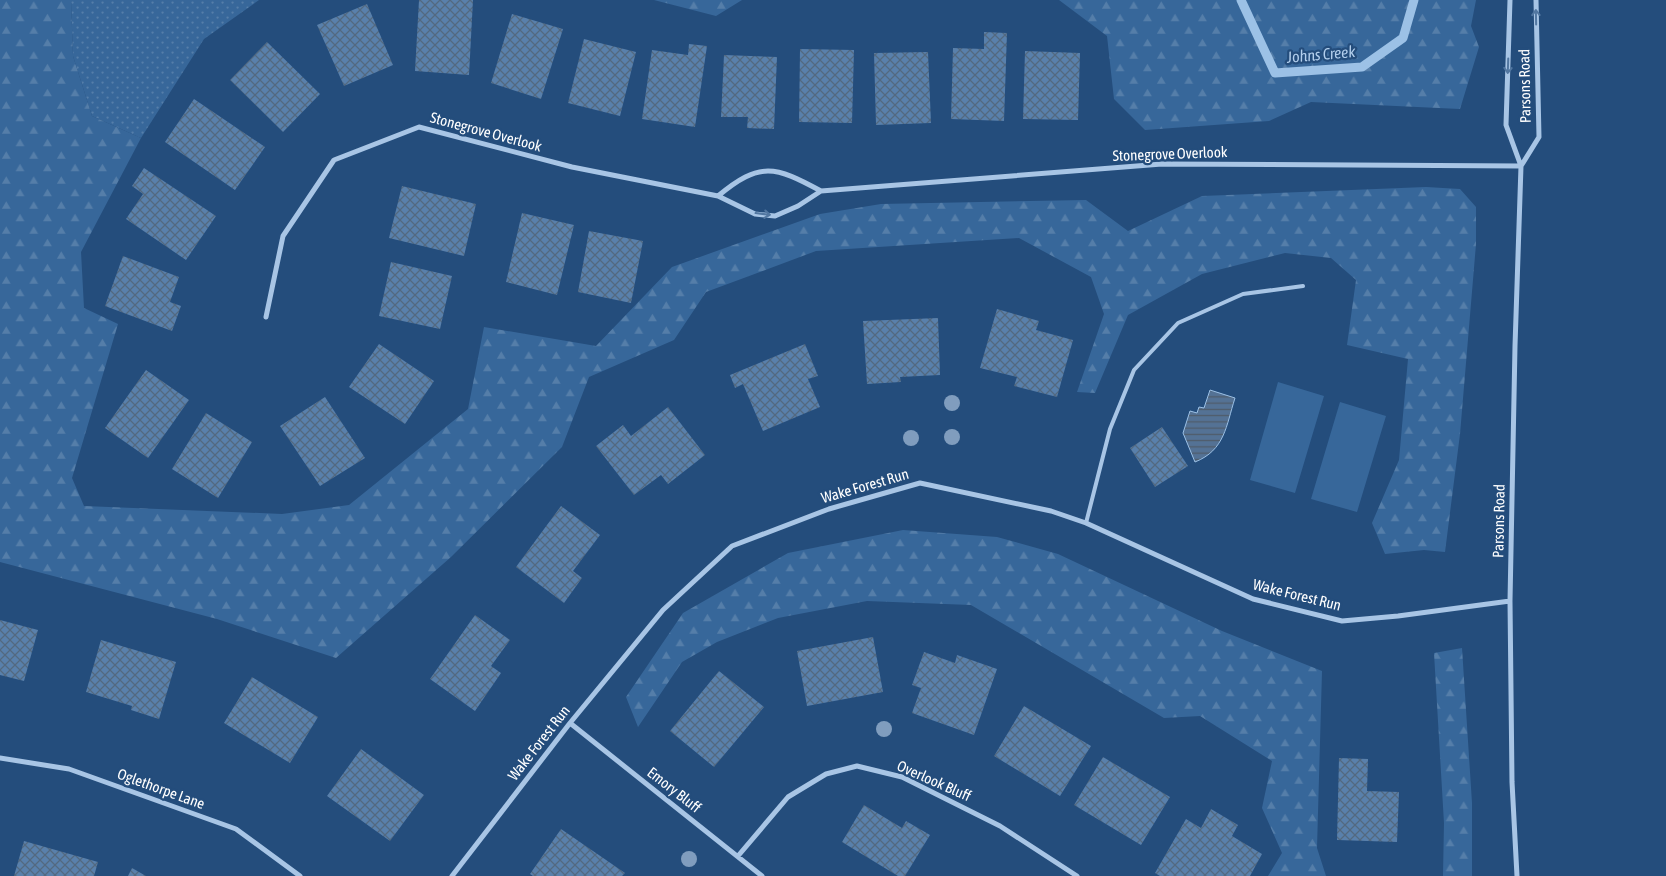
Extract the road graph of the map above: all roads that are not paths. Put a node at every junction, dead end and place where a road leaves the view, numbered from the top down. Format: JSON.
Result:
{"nodes":[{"id":1,"x":1510,"y":0,"type":"edge"},
{"id":2,"x":1536,"y":0,"type":"edge"},
{"id":3,"x":1521,"y":166,"type":"junction"},
{"id":4,"x":821,"y":191,"type":"junction"},
{"id":5,"x":718,"y":196,"type":"junction"},
{"id":6,"x":1303,"y":286,"type":"dead end"},
{"id":7,"x":266,"y":317,"type":"dead end"},
{"id":8,"x":1086,"y":523,"type":"junction"},
{"id":9,"x":1510,"y":601,"type":"junction"},
{"id":10,"x":570,"y":723,"type":"junction"},
{"id":11,"x":0,"y":758,"type":"edge"},
{"id":12,"x":738,"y":856,"type":"junction"},
{"id":13,"x":300,"y":876,"type":"edge"},
{"id":14,"x":452,"y":876,"type":"edge"},
{"id":15,"x":762,"y":876,"type":"edge"},
{"id":16,"x":1077,"y":876,"type":"edge"},
{"id":17,"x":1517,"y":876,"type":"edge"}],
"edges":[{"from":1,"to":3,"type":"street","name":"Parsons Road","one_way":true},
{"from":3,"to":2,"type":"street","name":"Parsons Road","one_way":true},
{"from":3,"to":4,"type":"street","name":"Stonegrove Overlook"},
{"from":3,"to":9,"type":"street","name":"Parsons Road"},
{"from":5,"to":4,"type":"street","name":"Stonegrove Overlook","one_way":true},
{"from":4,"to":5,"type":"street"},
{"from":5,"to":7,"type":"street","name":"Stonegrove Overlook"},
{"from":6,"to":8,"type":"lane"},
{"from":8,"to":9,"type":"street","name":"Wake Forest Run"},
{"from":8,"to":10,"type":"street","name":"Wake Forest Run"},
{"from":9,"to":17,"type":"street","name":"Parsons Road"},
{"from":10,"to":12,"type":"street","name":"Emory Bluff"},
{"from":10,"to":14,"type":"street","name":"Wake Forest Run"},
{"from":11,"to":13,"type":"street","name":"Oglethorpe Lane"},
{"from":12,"to":15,"type":"street","name":"Emory Bluff"},
{"from":12,"to":16,"type":"street","name":"Overlook Bluff"}]}
